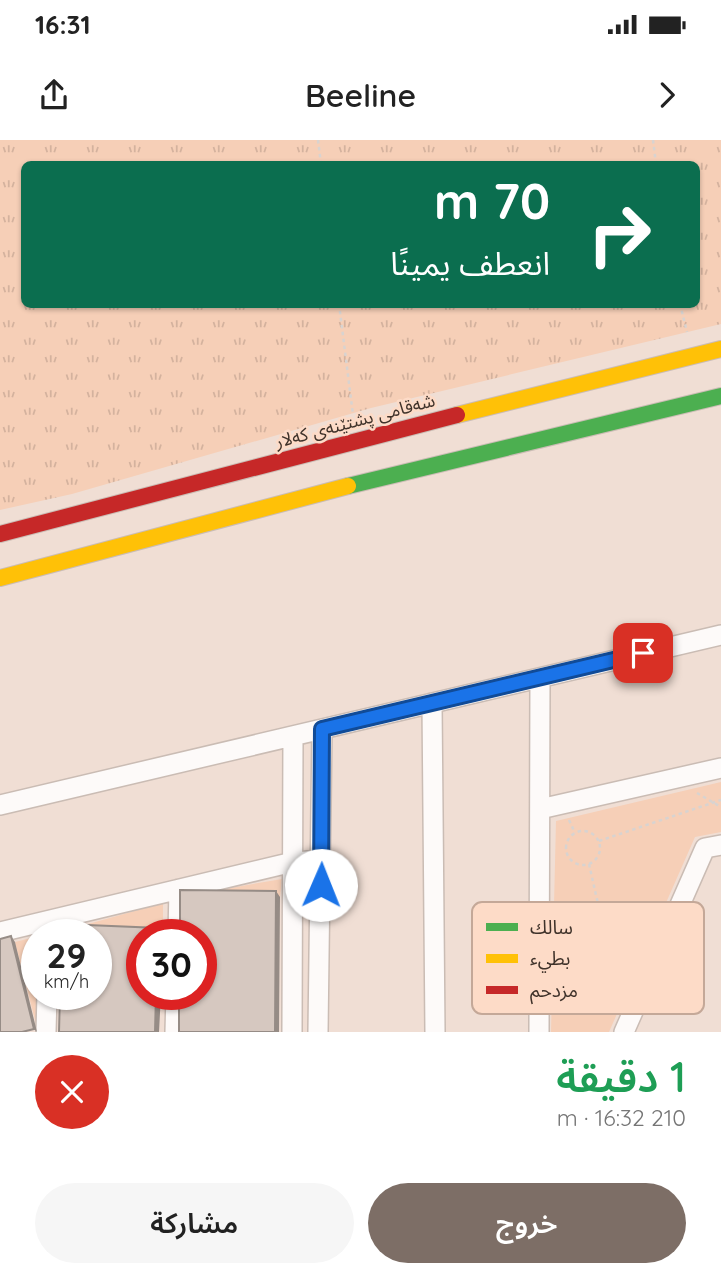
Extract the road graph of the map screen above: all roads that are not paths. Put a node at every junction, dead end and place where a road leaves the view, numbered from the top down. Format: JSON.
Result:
{"nodes":[{"id":1,"x":721,"y":349,"type":"edge"},
{"id":2,"x":721,"y":396,"type":"edge"},
{"id":3,"x":0,"y":534,"type":"edge"},
{"id":4,"x":0,"y":578,"type":"edge"},
{"id":5,"x":721,"y":635,"type":"edge"},
{"id":6,"x":540,"y":678,"type":"junction"},
{"id":7,"x":432,"y":703,"type":"junction"},
{"id":8,"x":322,"y":729,"type":"junction"},
{"id":9,"x":293,"y":736,"type":"junction"},
{"id":10,"x":721,"y":768,"type":"edge"},
{"id":11,"x":0,"y":804,"type":"edge"},
{"id":12,"x":540,"y":809,"type":"junction"},
{"id":13,"x":721,"y":845,"type":"edge"},
{"id":14,"x":322,"y":860,"type":"junction"},
{"id":15,"x":293,"y":862,"type":"junction"},
{"id":16,"x":179,"y":889,"type":"junction"},
{"id":17,"x":539,"y":902,"type":"edge"},
{"id":18,"x":681,"y":902,"type":"edge"},
{"id":19,"x":76,"y":919,"type":"edge"},
{"id":20,"x":178,"y":919,"type":"edge"},
{"id":21,"x":21,"y":930,"type":"edge"},
{"id":22,"x":0,"y":932,"type":"edge"},
{"id":23,"x":47,"y":1010,"type":"edge"},
{"id":24,"x":176,"y":1010,"type":"edge"},
{"id":25,"x":632,"y":1014,"type":"edge"},
{"id":26,"x":46,"y":1032,"type":"edge"},
{"id":27,"x":176,"y":1032,"type":"edge"},
{"id":28,"x":292,"y":1032,"type":"edge"},
{"id":29,"x":318,"y":1032,"type":"edge"},
{"id":30,"x":435,"y":1032,"type":"edge"},
{"id":31,"x":624,"y":1032,"type":"edge"}],
"edges":[{"from":1,"to":3,"type":"highway","name":"شەقامی پشتێنەی کەلار"},
{"from":2,"to":4,"type":"highway"},
{"from":5,"to":6,"type":"street"},
{"from":6,"to":7,"type":"street"},
{"from":6,"to":12,"type":"street"},
{"from":7,"to":8,"type":"street"},
{"from":7,"to":30,"type":"street"},
{"from":8,"to":9,"type":"street"},
{"from":8,"to":14,"type":"street"},
{"from":9,"to":11,"type":"street"},
{"from":9,"to":15,"type":"street"},
{"from":10,"to":12,"type":"street"},
{"from":12,"to":17,"type":"street"},
{"from":13,"to":18,"type":"street"},
{"from":14,"to":15,"type":"street"},
{"from":14,"to":29,"type":"street"},
{"from":15,"to":16,"type":"street"},
{"from":15,"to":28,"type":"street"},
{"from":16,"to":19,"type":"street"},
{"from":16,"to":20,"type":"street"},
{"from":21,"to":22,"type":"street"},
{"from":23,"to":26,"type":"street"},
{"from":24,"to":27,"type":"street"},
{"from":25,"to":31,"type":"street"}]}
